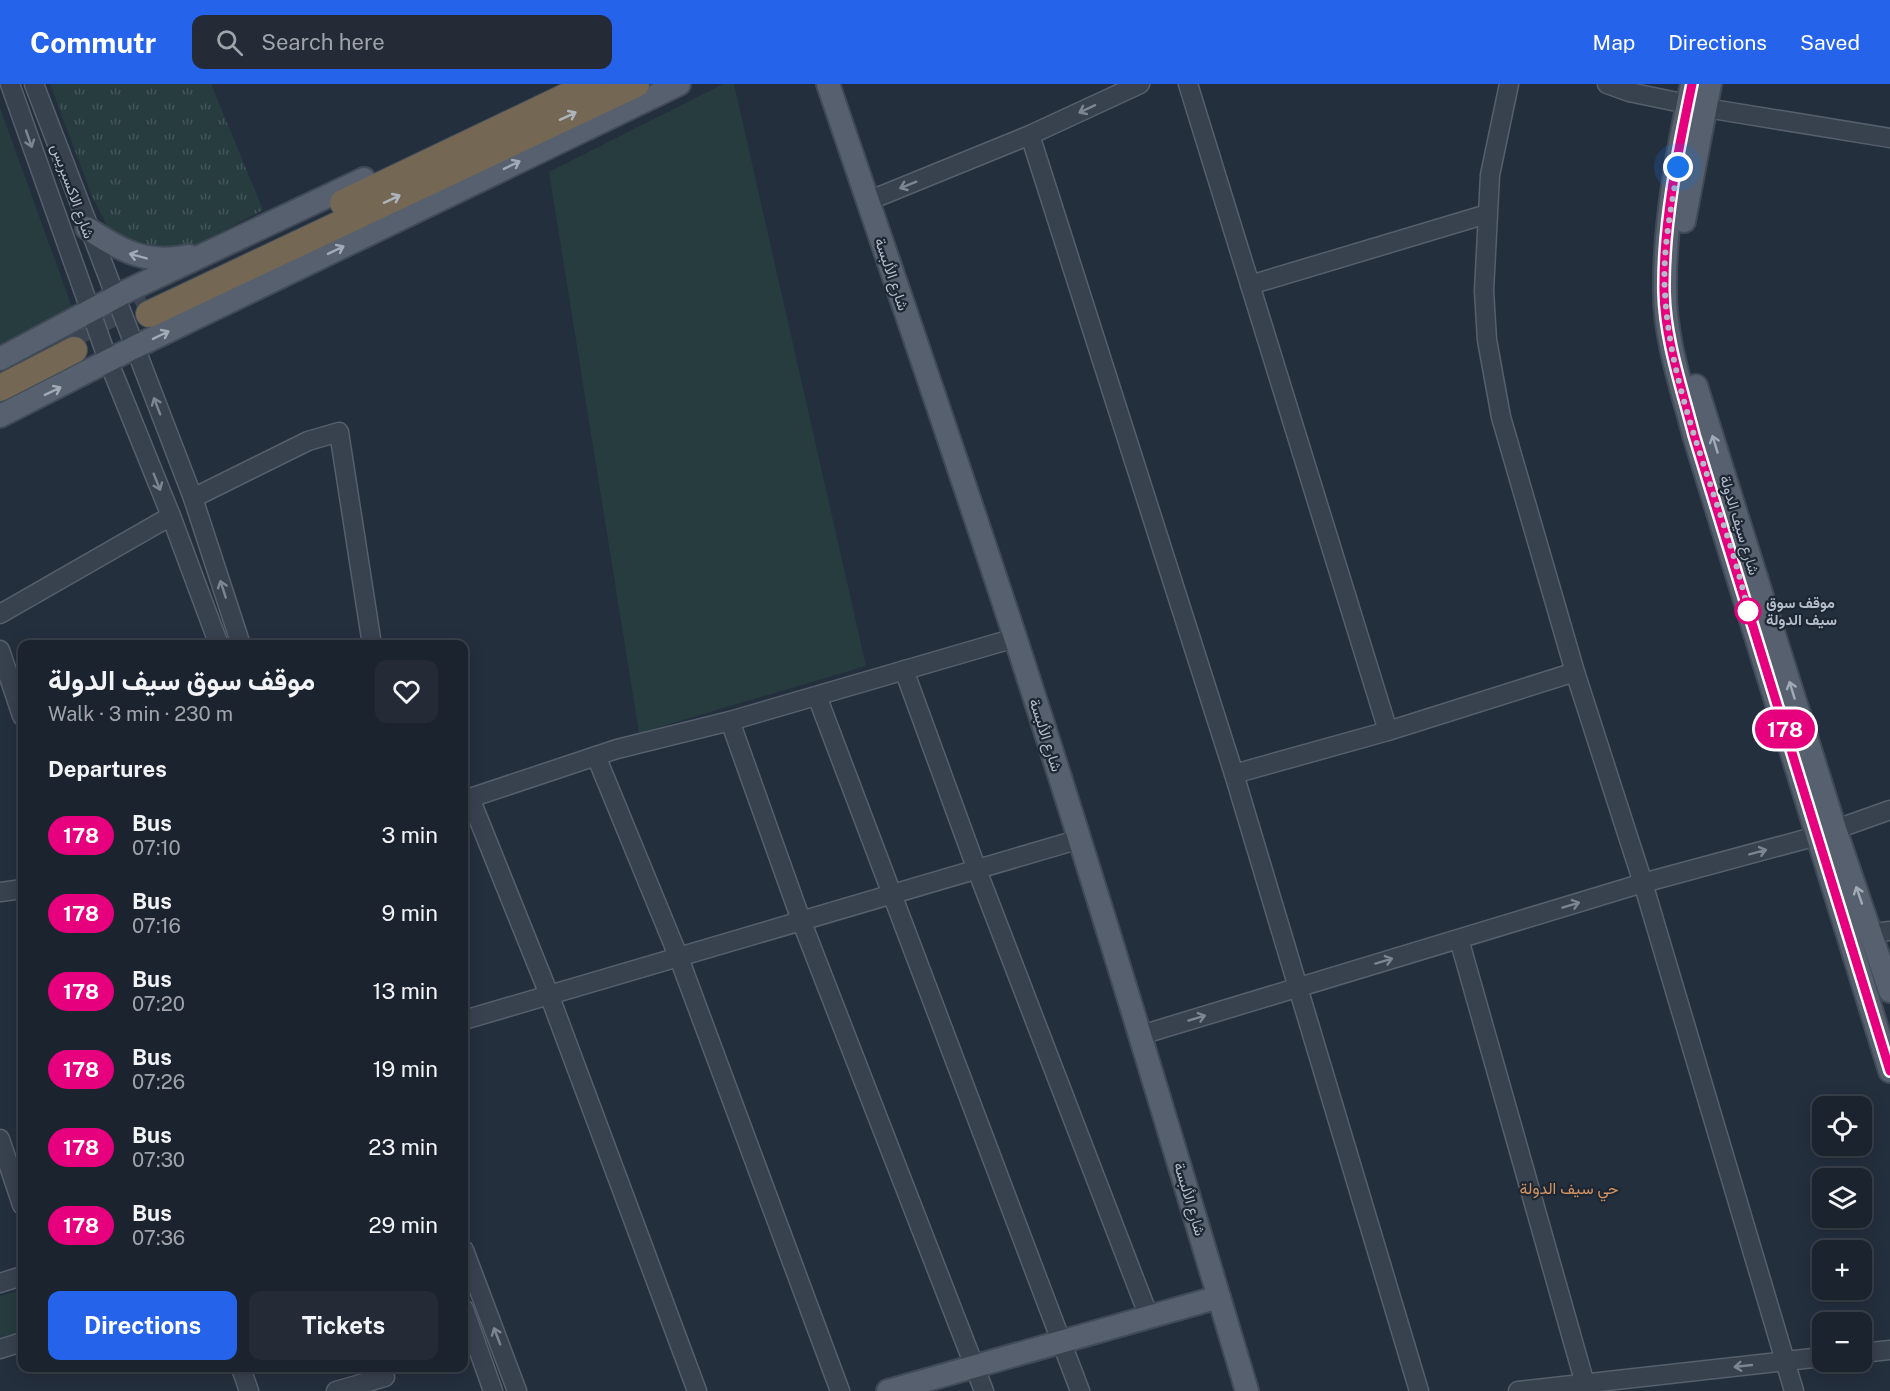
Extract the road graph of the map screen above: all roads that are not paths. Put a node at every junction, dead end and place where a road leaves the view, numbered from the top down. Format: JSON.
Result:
{"nodes":[{"id":1,"x":10,"y":84,"type":"edge"},
{"id":2,"x":34,"y":84,"type":"edge"},
{"id":3,"x":563,"y":84,"type":"edge"},
{"id":4,"x":592,"y":84,"type":"edge"},
{"id":5,"x":636,"y":84,"type":"edge"},
{"id":6,"x":679,"y":84,"type":"edge"},
{"id":7,"x":828,"y":84,"type":"edge"},
{"id":8,"x":1140,"y":84,"type":"edge"},
{"id":9,"x":1188,"y":84,"type":"edge"},
{"id":10,"x":1509,"y":84,"type":"edge"},
{"id":11,"x":1607,"y":84,"type":"edge"},
{"id":12,"x":1710,"y":84,"type":"edge"},
{"id":13,"x":1695,"y":99,"type":"edge"},
{"id":14,"x":1030,"y":135,"type":"junction"},
{"id":15,"x":1890,"y":138,"type":"edge"},
{"id":16,"x":868,"y":201,"type":"junction"},
{"id":17,"x":1487,"y":214,"type":"junction"},
{"id":18,"x":87,"y":228,"type":"junction"},
{"id":19,"x":216,"y":250,"type":"junction"},
{"id":20,"x":1250,"y":285,"type":"junction"},
{"id":21,"x":114,"y":298,"type":"junction"},
{"id":22,"x":91,"y":310,"type":"junction"},
{"id":23,"x":133,"y":348,"type":"junction"},
{"id":24,"x":0,"y":359,"type":"edge"},
{"id":25,"x":108,"y":360,"type":"junction"},
{"id":26,"x":0,"y":372,"type":"edge"},
{"id":27,"x":0,"y":388,"type":"edge"},
{"id":28,"x":0,"y":416,"type":"edge"},
{"id":29,"x":193,"y":498,"type":"junction"},
{"id":30,"x":171,"y":516,"type":"junction"},
{"id":31,"x":0,"y":614,"type":"edge"},
{"id":32,"x":1015,"y":638,"type":"junction"},
{"id":33,"x":217,"y":640,"type":"edge"},
{"id":34,"x":239,"y":640,"type":"edge"},
{"id":35,"x":371,"y":640,"type":"edge"},
{"id":36,"x":0,"y":650,"type":"edge"},
{"id":37,"x":904,"y":670,"type":"junction"},
{"id":38,"x":1575,"y":672,"type":"junction"},
{"id":39,"x":817,"y":696,"type":"junction"},
{"id":40,"x":18,"y":704,"type":"edge"},
{"id":41,"x":730,"y":721,"type":"junction"},
{"id":42,"x":1388,"y":731,"type":"junction"},
{"id":43,"x":596,"y":756,"type":"junction"},
{"id":44,"x":1234,"y":774,"type":"junction"},
{"id":45,"x":468,"y":798,"type":"edge"},
{"id":46,"x":468,"y":804,"type":"edge"},
{"id":47,"x":1890,"y":810,"type":"edge"},
{"id":48,"x":1826,"y":832,"type":"junction"},
{"id":49,"x":1080,"y":839,"type":"junction"},
{"id":50,"x":977,"y":870,"type":"junction"},
{"id":51,"x":1643,"y":883,"type":"junction"},
{"id":52,"x":18,"y":890,"type":"edge"},
{"id":53,"x":0,"y":892,"type":"edge"},
{"id":54,"x":891,"y":896,"type":"junction"},
{"id":55,"x":801,"y":920,"type":"junction"},
{"id":56,"x":1881,"y":932,"type":"edge"},
{"id":57,"x":1459,"y":939,"type":"junction"},
{"id":58,"x":679,"y":958,"type":"junction"},
{"id":59,"x":1299,"y":987,"type":"junction"},
{"id":60,"x":1890,"y":991,"type":"edge"},
{"id":61,"x":550,"y":997,"type":"junction"},
{"id":62,"x":468,"y":1019,"type":"edge"},
{"id":63,"x":1141,"y":1035,"type":"junction"},
{"id":64,"x":1890,"y":1071,"type":"edge"},
{"id":65,"x":0,"y":1139,"type":"edge"},
{"id":66,"x":18,"y":1193,"type":"edge"},
{"id":67,"x":468,"y":1261,"type":"edge"},
{"id":68,"x":18,"y":1277,"type":"edge"},
{"id":69,"x":0,"y":1283,"type":"edge"},
{"id":70,"x":1219,"y":1297,"type":"junction"},
{"id":71,"x":1149,"y":1317,"type":"junction"},
{"id":72,"x":468,"y":1319,"type":"edge"},
{"id":73,"x":1062,"y":1342,"type":"junction"},
{"id":74,"x":18,"y":1343,"type":"edge"},
{"id":75,"x":0,"y":1349,"type":"edge"},
{"id":76,"x":1890,"y":1350,"type":"edge"},
{"id":77,"x":1872,"y":1352,"type":"edge"},
{"id":78,"x":1812,"y":1358,"type":"edge"},
{"id":79,"x":1785,"y":1361,"type":"junction"},
{"id":80,"x":974,"y":1367,"type":"junction"},
{"id":81,"x":242,"y":1372,"type":"edge"},
{"id":82,"x":385,"y":1377,"type":"dead end"},
{"id":83,"x":1585,"y":1387,"type":"edge"},
{"id":84,"x":249,"y":1391,"type":"edge"},
{"id":85,"x":336,"y":1391,"type":"edge"},
{"id":86,"x":493,"y":1391,"type":"edge"},
{"id":87,"x":517,"y":1391,"type":"edge"},
{"id":88,"x":697,"y":1391,"type":"edge"},
{"id":89,"x":840,"y":1391,"type":"edge"},
{"id":90,"x":888,"y":1391,"type":"edge"},
{"id":91,"x":984,"y":1391,"type":"edge"},
{"id":92,"x":1080,"y":1391,"type":"edge"},
{"id":93,"x":1247,"y":1391,"type":"edge"},
{"id":94,"x":1419,"y":1391,"type":"edge"},
{"id":95,"x":1518,"y":1391,"type":"edge"},
{"id":96,"x":1794,"y":1391,"type":"edge"}],
"edges":[{"from":1,"to":22,"type":"street","one_way":true},
{"from":2,"to":18,"type":"street","name":"شارع الاكسبريس"},
{"from":3,"to":19,"type":"main road"},
{"from":4,"to":5,"type":"highway","one_way":true},
{"from":23,"to":6,"type":"main road","one_way":true},
{"from":7,"to":16,"type":"main road","name":"شارع الألبسة"},
{"from":8,"to":14,"type":"street","one_way":true},
{"from":9,"to":20,"type":"street"},
{"from":10,"to":17,"type":"street"},
{"from":11,"to":13,"type":"street"},
{"from":12,"to":13,"type":"main road","name":"شارع سيف الدولة"},
{"from":13,"to":15,"type":"street"},
{"from":13,"to":48,"type":"main road","name":"شارع سيف الدولة"},
{"from":14,"to":16,"type":"street","one_way":true},
{"from":14,"to":44,"type":"street"},
{"from":16,"to":32,"type":"main road","name":"شارع الألبسة"},
{"from":17,"to":20,"type":"street"},
{"from":17,"to":38,"type":"street"},
{"from":19,"to":18,"type":"main road","one_way":true},
{"from":18,"to":21,"type":"street","name":"شارع الاكسبريس"},
{"from":19,"to":21,"type":"main road"},
{"from":20,"to":42,"type":"street"},
{"from":21,"to":22,"type":"main road"},
{"from":21,"to":23,"type":"street","name":"شارع الاكسبريس"},
{"from":22,"to":24,"type":"main road"},
{"from":22,"to":25,"type":"street"},
{"from":23,"to":25,"type":"main road"},
{"from":29,"to":23,"type":"street","name":"شارع الاكسبريس","one_way":true},
{"from":28,"to":25,"type":"main road","one_way":true},
{"from":25,"to":30,"type":"street","one_way":true},
{"from":26,"to":27,"type":"highway"},
{"from":34,"to":29,"type":"street","name":"شارع الاكسبريس","one_way":true},
{"from":29,"to":35,"type":"street"},
{"from":30,"to":31,"type":"street"},
{"from":30,"to":33,"type":"street"},
{"from":32,"to":37,"type":"street"},
{"from":32,"to":49,"type":"main road","name":"شارع الألبسة"},
{"from":36,"to":40,"type":"street"},
{"from":37,"to":39,"type":"street"},
{"from":37,"to":50,"type":"street"},
{"from":38,"to":42,"type":"street"},
{"from":38,"to":51,"type":"street"},
{"from":39,"to":41,"type":"street"},
{"from":39,"to":54,"type":"street"},
{"from":41,"to":43,"type":"street"},
{"from":41,"to":55,"type":"street"},
{"from":42,"to":44,"type":"street"},
{"from":43,"to":45,"type":"street"},
{"from":43,"to":58,"type":"street"},
{"from":44,"to":59,"type":"street"},
{"from":46,"to":61,"type":"street"},
{"from":47,"to":48,"type":"street"},
{"from":51,"to":48,"type":"street","one_way":true},
{"from":56,"to":48,"type":"main road","name":"شارع سيف الدولة","one_way":true},
{"from":48,"to":64,"type":"main road","name":"شارع سيف الدولة"},
{"from":49,"to":50,"type":"street"},
{"from":49,"to":63,"type":"main road","name":"شارع الألبسة"},
{"from":50,"to":54,"type":"street"},
{"from":50,"to":71,"type":"street"},
{"from":57,"to":51,"type":"street","one_way":true},
{"from":51,"to":79,"type":"street"},
{"from":52,"to":53,"type":"street"},
{"from":54,"to":55,"type":"street"},
{"from":54,"to":73,"type":"street"},
{"from":55,"to":58,"type":"street"},
{"from":55,"to":80,"type":"street"},
{"from":56,"to":60,"type":"main road","name":"شارع سيف الدولة"},
{"from":59,"to":57,"type":"street","one_way":true},
{"from":57,"to":83,"type":"street"},
{"from":58,"to":61,"type":"street"},
{"from":58,"to":89,"type":"street"},
{"from":63,"to":59,"type":"street","one_way":true},
{"from":59,"to":94,"type":"street"},
{"from":61,"to":62,"type":"street"},
{"from":61,"to":88,"type":"street"},
{"from":63,"to":70,"type":"main road","name":"شارع الألبسة"},
{"from":65,"to":66,"type":"street"},
{"from":87,"to":67,"type":"street","one_way":true},
{"from":68,"to":69,"type":"street"},
{"from":70,"to":71,"type":"main road"},
{"from":70,"to":93,"type":"main road","name":"شارع الألبسة"},
{"from":71,"to":73,"type":"main road"},
{"from":72,"to":86,"type":"street"},
{"from":73,"to":80,"type":"main road"},
{"from":73,"to":92,"type":"street"},
{"from":74,"to":75,"type":"street"},
{"from":76,"to":77,"type":"street"},
{"from":78,"to":79,"type":"street"},
{"from":79,"to":83,"type":"street","one_way":true},
{"from":79,"to":96,"type":"street"},
{"from":80,"to":90,"type":"main road"},
{"from":80,"to":91,"type":"street"},
{"from":81,"to":84,"type":"street"},
{"from":82,"to":85,"type":"street"},
{"from":83,"to":95,"type":"street"}]}
